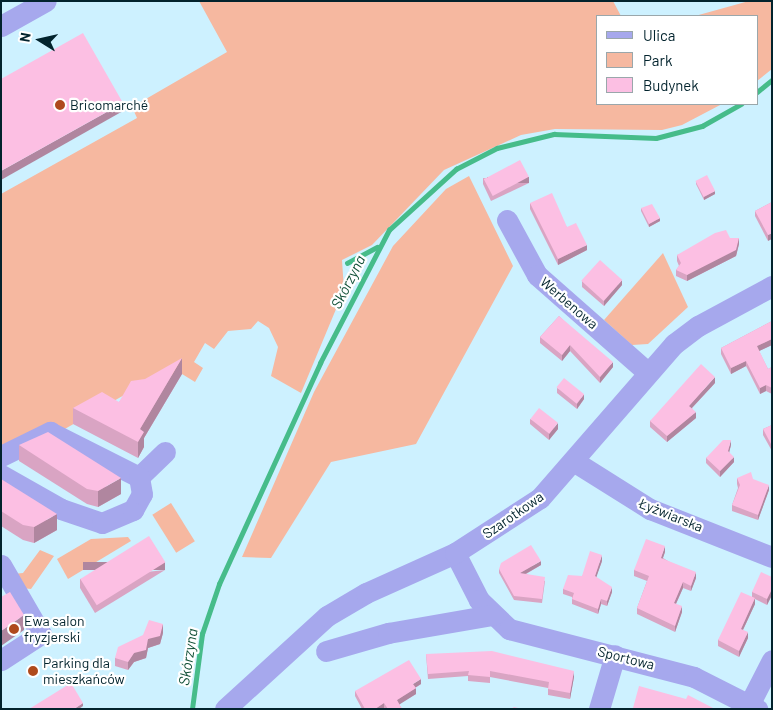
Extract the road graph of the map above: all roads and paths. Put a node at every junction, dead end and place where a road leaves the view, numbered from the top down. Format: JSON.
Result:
{"nodes":[{"id":1,"x":46,"y":1,"type":"edge"},
{"id":2,"x":1,"y":26,"type":"edge"},
{"id":3,"x":507,"y":220,"type":"dead end"},
{"id":4,"x":772,"y":286,"type":"edge"},
{"id":5,"x":647,"y":372,"type":"junction"},
{"id":6,"x":165,"y":452,"type":"dead end"},
{"id":7,"x":1,"y":456,"type":"edge"},
{"id":8,"x":576,"y":462,"type":"junction"},
{"id":9,"x":1,"y":474,"type":"edge"},
{"id":10,"x":139,"y":477,"type":"junction"},
{"id":11,"x":455,"y":553,"type":"junction"},
{"id":12,"x":772,"y":557,"type":"edge"},
{"id":13,"x":1,"y":565,"type":"edge"},
{"id":14,"x":492,"y":615,"type":"junction"},
{"id":15,"x":326,"y":652,"type":"dead end"},
{"id":16,"x":615,"y":654,"type":"junction"},
{"id":17,"x":1,"y":660,"type":"edge"},
{"id":18,"x":772,"y":660,"type":"edge"},
{"id":19,"x":754,"y":706,"type":"edge"},
{"id":20,"x":225,"y":709,"type":"edge"},
{"id":21,"x":599,"y":709,"type":"edge"}],
"edges":[{"from":1,"to":2,"type":"street"},
{"from":3,"to":5,"type":"street","name":"Werbenowa"},
{"from":4,"to":5,"type":"street","name":"Szarotkowa"},
{"from":5,"to":8,"type":"street","name":"Szarotkowa"},
{"from":6,"to":10,"type":"street"},
{"from":7,"to":10,"type":"street"},
{"from":8,"to":11,"type":"street","name":"Szarotkowa"},
{"from":8,"to":12,"type":"street","name":"Łyżwiarska"},
{"from":9,"to":10,"type":"street"},
{"from":11,"to":14,"type":"street","name":"Sportowa"},
{"from":11,"to":20,"type":"street","name":"Szarotkowa"},
{"from":13,"to":17,"type":"street"},
{"from":14,"to":15,"type":"street"},
{"from":14,"to":16,"type":"street","name":"Sportowa"},
{"from":16,"to":19,"type":"street","name":"Sportowa"},
{"from":16,"to":21,"type":"street"},
{"from":18,"to":19,"type":"street"}]}
